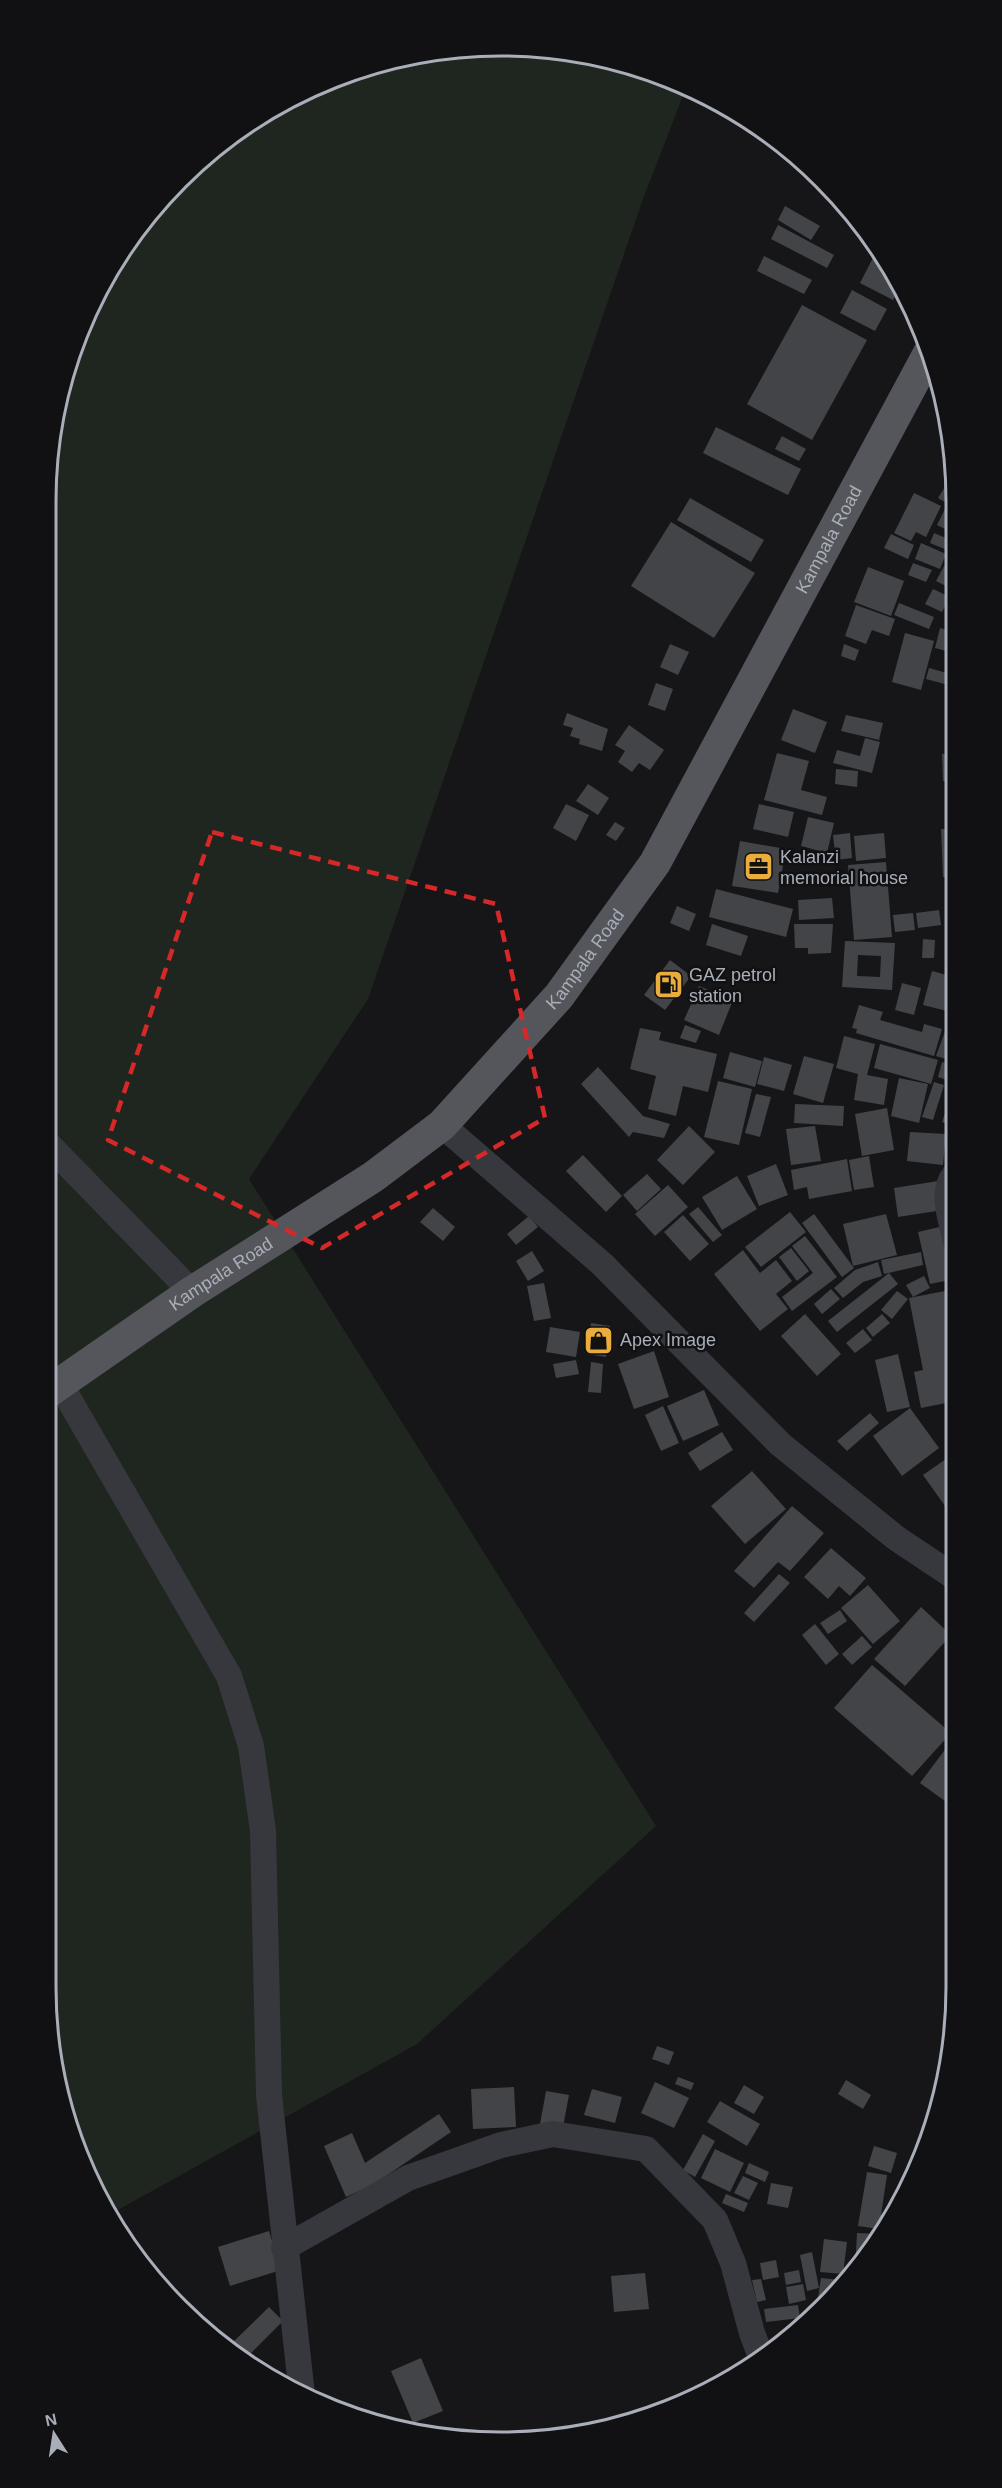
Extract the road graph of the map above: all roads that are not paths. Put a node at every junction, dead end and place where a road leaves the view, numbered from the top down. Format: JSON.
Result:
{"nodes":[{"id":1,"x":924,"y":362,"type":"edge"},
{"id":2,"x":442,"y":1125,"type":"junction"},
{"id":3,"x":56,"y":1152,"type":"edge"},
{"id":4,"x":192,"y":1292,"type":"junction"},
{"id":5,"x":56,"y":1386,"type":"edge"},
{"id":6,"x":56,"y":1395,"type":"edge"},
{"id":7,"x":946,"y":1571,"type":"edge"},
{"id":8,"x":284,"y":2248,"type":"junction"},
{"id":9,"x":759,"y":2350,"type":"edge"},
{"id":10,"x":301,"y":2385,"type":"edge"}],
"edges":[{"from":1,"to":2,"type":"main road","name":"Kampala Road"},
{"from":2,"to":4,"type":"main road","name":"Kampala Road"},
{"from":2,"to":7,"type":"street"},
{"from":3,"to":4,"type":"street"},
{"from":4,"to":5,"type":"main road","name":"Kampala Road"},
{"from":6,"to":8,"type":"street"},
{"from":8,"to":9,"type":"street"},
{"from":8,"to":10,"type":"street"}]}
